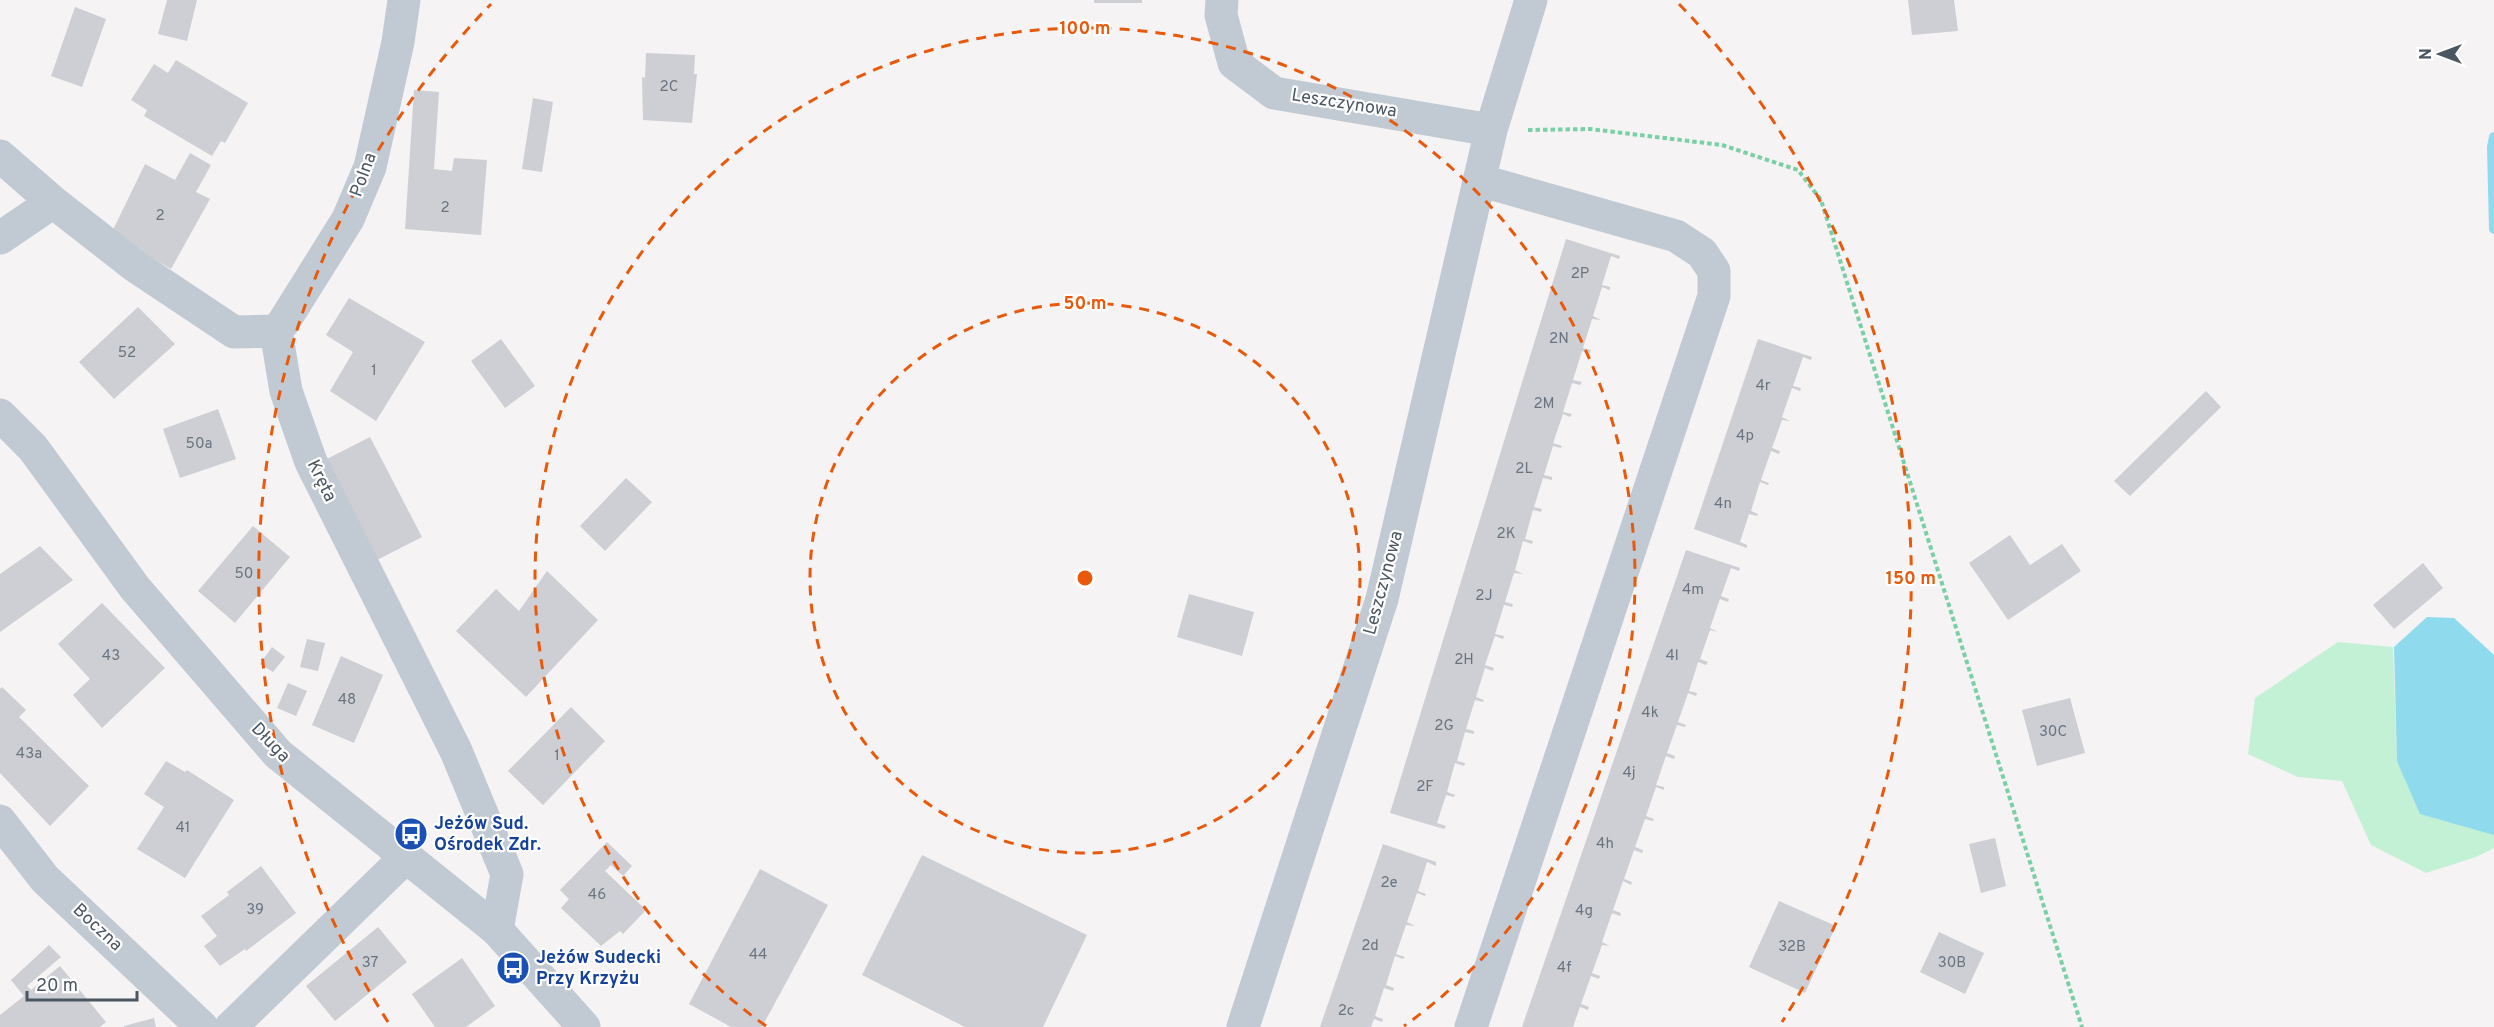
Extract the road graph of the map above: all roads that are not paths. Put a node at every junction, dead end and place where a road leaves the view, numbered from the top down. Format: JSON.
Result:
{"nodes":[{"id":1,"x":404,"y":0,"type":"edge"},
{"id":2,"x":1222,"y":0,"type":"edge"},
{"id":3,"x":1532,"y":0,"type":"edge"},
{"id":4,"x":1491,"y":130,"type":"junction"},
{"id":5,"x":0,"y":156,"type":"edge"},
{"id":6,"x":1479,"y":180,"type":"junction"},
{"id":7,"x":53,"y":202,"type":"junction"},
{"id":8,"x":0,"y":238,"type":"edge"},
{"id":9,"x":276,"y":332,"type":"junction"},
{"id":10,"x":0,"y":415,"type":"edge"},
{"id":11,"x":0,"y":821,"type":"edge"},
{"id":12,"x":406,"y":857,"type":"junction"},
{"id":13,"x":497,"y":930,"type":"junction"},
{"id":14,"x":202,"y":1027,"type":"edge"},
{"id":15,"x":231,"y":1027,"type":"edge"},
{"id":16,"x":584,"y":1027,"type":"edge"},
{"id":17,"x":1243,"y":1027,"type":"edge"},
{"id":18,"x":1471,"y":1027,"type":"edge"}],
"edges":[{"from":1,"to":9,"type":"street","name":"Polna"},
{"from":2,"to":4,"type":"street","name":"Leszczynowa"},
{"from":3,"to":4,"type":"street","name":"Leszczynowa"},
{"from":4,"to":6,"type":"street","name":"Leszczynowa"},
{"from":5,"to":7,"type":"street"},
{"from":6,"to":17,"type":"street","name":"Leszczynowa"},
{"from":6,"to":18,"type":"street"},
{"from":7,"to":8,"type":"street"},
{"from":7,"to":9,"type":"street"},
{"from":9,"to":13,"type":"street","name":"Kręta"},
{"from":10,"to":12,"type":"street","name":"Długa"},
{"from":11,"to":14,"type":"street","name":"Boczna"},
{"from":12,"to":13,"type":"street","name":"Długa"},
{"from":12,"to":15,"type":"street"},
{"from":13,"to":16,"type":"street","name":"Długa"}]}
